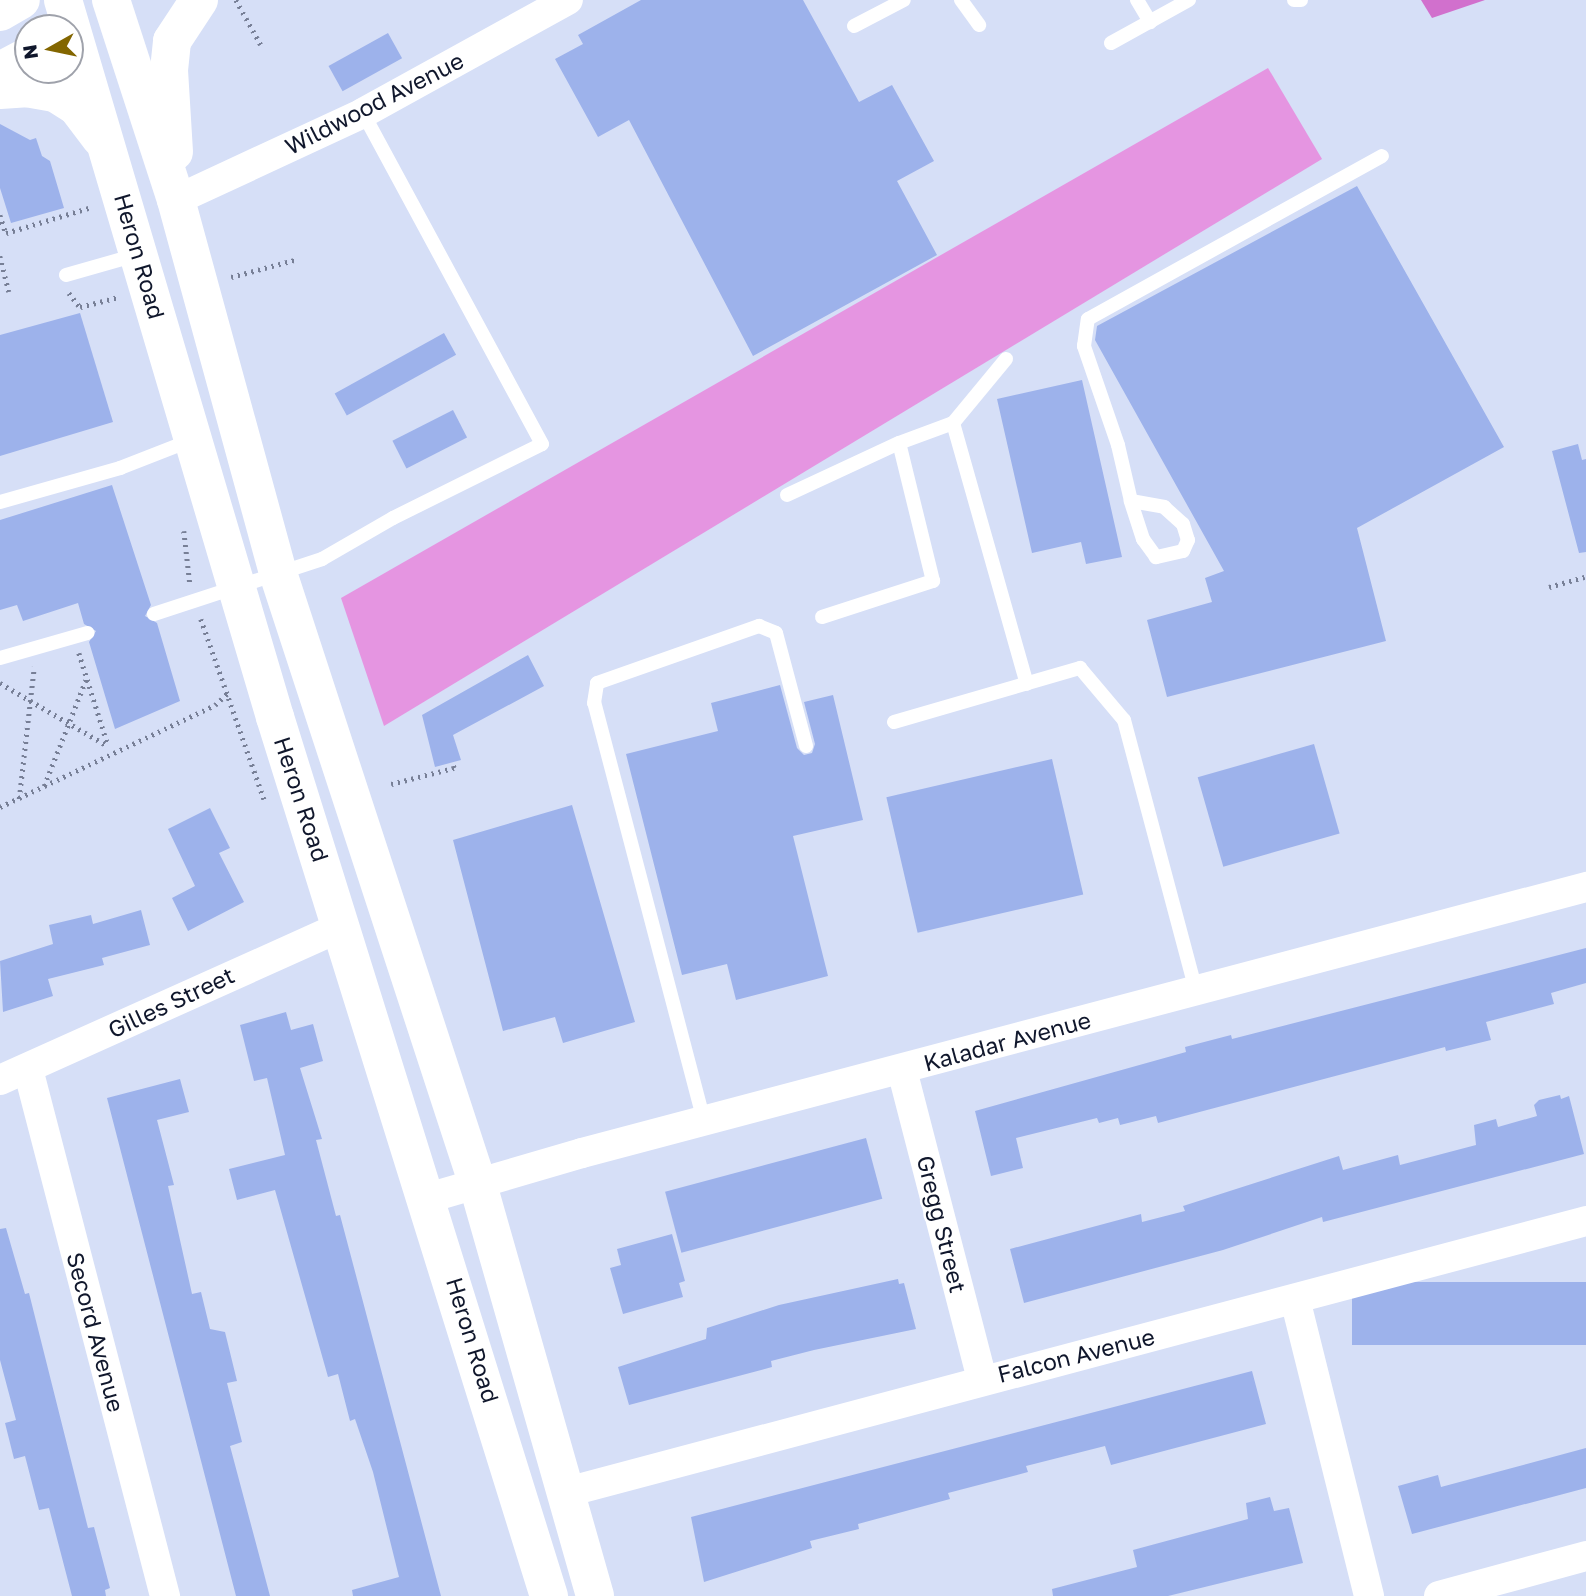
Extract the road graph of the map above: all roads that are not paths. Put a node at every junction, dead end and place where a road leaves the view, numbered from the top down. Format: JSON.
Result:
{"nodes":[{"id":1,"x":21,"y":0,"type":"edge"},
{"id":2,"x":199,"y":0,"type":"edge"},
{"id":3,"x":568,"y":0,"type":"edge"},
{"id":4,"x":904,"y":0,"type":"edge"},
{"id":5,"x":961,"y":0,"type":"edge"},
{"id":6,"x":1137,"y":0,"type":"edge"},
{"id":7,"x":1189,"y":0,"type":"edge"},
{"id":8,"x":1294,"y":0,"type":"edge"},
{"id":9,"x":1301,"y":0,"type":"edge"},
{"id":10,"x":119,"y":4,"type":"edge"},
{"id":11,"x":0,"y":12,"type":"edge"},
{"id":12,"x":84,"y":16,"type":"edge"},
{"id":13,"x":1150,"y":22,"type":"junction"},
{"id":14,"x":979,"y":25,"type":"dead end"},
{"id":15,"x":854,"y":26,"type":"dead end"},
{"id":16,"x":1111,"y":43,"type":"dead end"},
{"id":17,"x":84,"y":68,"type":"edge"},
{"id":18,"x":0,"y":90,"type":"edge"},
{"id":19,"x":363,"y":113,"type":"junction"},
{"id":20,"x":111,"y":154,"type":"junction"},
{"id":21,"x":1382,"y":156,"type":"dead end"},
{"id":22,"x":176,"y":200,"type":"junction"},
{"id":23,"x":139,"y":254,"type":"junction"},
{"id":24,"x":65,"y":282,"type":"road end"},
{"id":25,"x":1006,"y":359,"type":"dead end"},
{"id":26,"x":953,"y":423,"type":"junction"},
{"id":27,"x":194,"y":439,"type":"junction"},
{"id":28,"x":899,"y":443,"type":"junction"},
{"id":29,"x":787,"y":495,"type":"dead end"},
{"id":30,"x":1131,"y":501,"type":"junction"},
{"id":31,"x":0,"y":502,"type":"edge"},
{"id":32,"x":278,"y":573,"type":"junction"},
{"id":33,"x":237,"y":586,"type":"junction"},
{"id":34,"x":154,"y":614,"type":"dead end"},
{"id":35,"x":822,"y":617,"type":"dead end"},
{"id":36,"x":87,"y":633,"type":"dead end"},
{"id":37,"x":0,"y":658,"type":"edge"},
{"id":38,"x":1027,"y":684,"type":"junction"},
{"id":39,"x":894,"y":722,"type":"dead end"},
{"id":40,"x":806,"y":747,"type":"dead end"},
{"id":41,"x":1586,"y":887,"type":"edge"},
{"id":42,"x":342,"y":926,"type":"junction"},
{"id":43,"x":1196,"y":991,"type":"junction"},
{"id":44,"x":27,"y":1069,"type":"junction"},
{"id":45,"x":902,"y":1070,"type":"junction"},
{"id":46,"x":0,"y":1080,"type":"edge"},
{"id":47,"x":704,"y":1121,"type":"junction"},
{"id":48,"x":478,"y":1185,"type":"junction"},
{"id":49,"x":428,"y":1198,"type":"junction"},
{"id":50,"x":1586,"y":1221,"type":"edge"},
{"id":51,"x":1295,"y":1299,"type":"junction"},
{"id":52,"x":982,"y":1379,"type":"junction"},
{"id":53,"x":567,"y":1492,"type":"junction"},
{"id":54,"x":1586,"y":1556,"type":"edge"},
{"id":55,"x":165,"y":1596,"type":"edge"},
{"id":56,"x":549,"y":1596,"type":"edge"},
{"id":57,"x":595,"y":1596,"type":"edge"},
{"id":58,"x":1369,"y":1596,"type":"edge"},
{"id":59,"x":1439,"y":1596,"type":"edge"}],
"edges":[{"from":1,"to":11,"type":"main road"},
{"from":2,"to":22,"type":"main road"},
{"from":3,"to":19,"type":"street","name":"Wildwood Avenue"},
{"from":4,"to":15,"type":"lane"},
{"from":5,"to":14,"type":"lane"},
{"from":6,"to":13,"type":"lane"},
{"from":7,"to":13,"type":"lane"},
{"from":8,"to":9,"type":"lane"},
{"from":10,"to":12,"type":"main road"},
{"from":10,"to":22,"type":"main road","name":"Heron Road"},
{"from":13,"to":16,"type":"lane"},
{"from":17,"to":20,"type":"main road","name":"Heron Road"},
{"from":18,"to":20,"type":"main road"},
{"from":19,"to":22,"type":"street","name":"Wildwood Avenue"},
{"from":19,"to":32,"type":"lane"},
{"from":20,"to":23,"type":"main road","name":"Heron Road"},
{"from":21,"to":30,"type":"lane"},
{"from":22,"to":32,"type":"main road","name":"Heron Road"},
{"from":23,"to":24,"type":"lane"},
{"from":23,"to":27,"type":"main road","name":"Heron Road"},
{"from":25,"to":26,"type":"lane"},
{"from":26,"to":28,"type":"lane"},
{"from":26,"to":38,"type":"lane"},
{"from":27,"to":31,"type":"lane"},
{"from":27,"to":33,"type":"main road","name":"Heron Road"},
{"from":28,"to":29,"type":"lane"},
{"from":28,"to":35,"type":"lane"},
{"from":30,"to":30,"type":"lane"},
{"from":32,"to":33,"type":"lane"},
{"from":32,"to":48,"type":"main road","name":"Heron Road"},
{"from":33,"to":34,"type":"lane"},
{"from":33,"to":42,"type":"main road","name":"Heron Road"},
{"from":36,"to":37,"type":"lane"},
{"from":38,"to":39,"type":"lane"},
{"from":38,"to":43,"type":"lane"},
{"from":40,"to":47,"type":"lane"},
{"from":41,"to":43,"type":"street","name":"Kaladar Avenue"},
{"from":42,"to":44,"type":"street","name":"Gilles Street"},
{"from":42,"to":49,"type":"main road","name":"Heron Road"},
{"from":43,"to":45,"type":"street","name":"Kaladar Avenue"},
{"from":44,"to":46,"type":"street","name":"Gilles Street"},
{"from":44,"to":55,"type":"street","name":"Secord Avenue"},
{"from":45,"to":47,"type":"street","name":"Kaladar Avenue"},
{"from":45,"to":52,"type":"street","name":"Gregg Street"},
{"from":47,"to":48,"type":"street","name":"Kaladar Avenue"},
{"from":48,"to":49,"type":"street","name":"Kaladar Avenue"},
{"from":48,"to":53,"type":"main road","name":"Heron Road"},
{"from":49,"to":56,"type":"main road","name":"Heron Road"},
{"from":50,"to":51,"type":"street","name":"Falcon Avenue"},
{"from":51,"to":52,"type":"street","name":"Falcon Avenue"},
{"from":51,"to":58,"type":"street"},
{"from":52,"to":53,"type":"street","name":"Falcon Avenue"},
{"from":53,"to":57,"type":"main road","name":"Heron Road"},
{"from":54,"to":59,"type":"street"}]}
